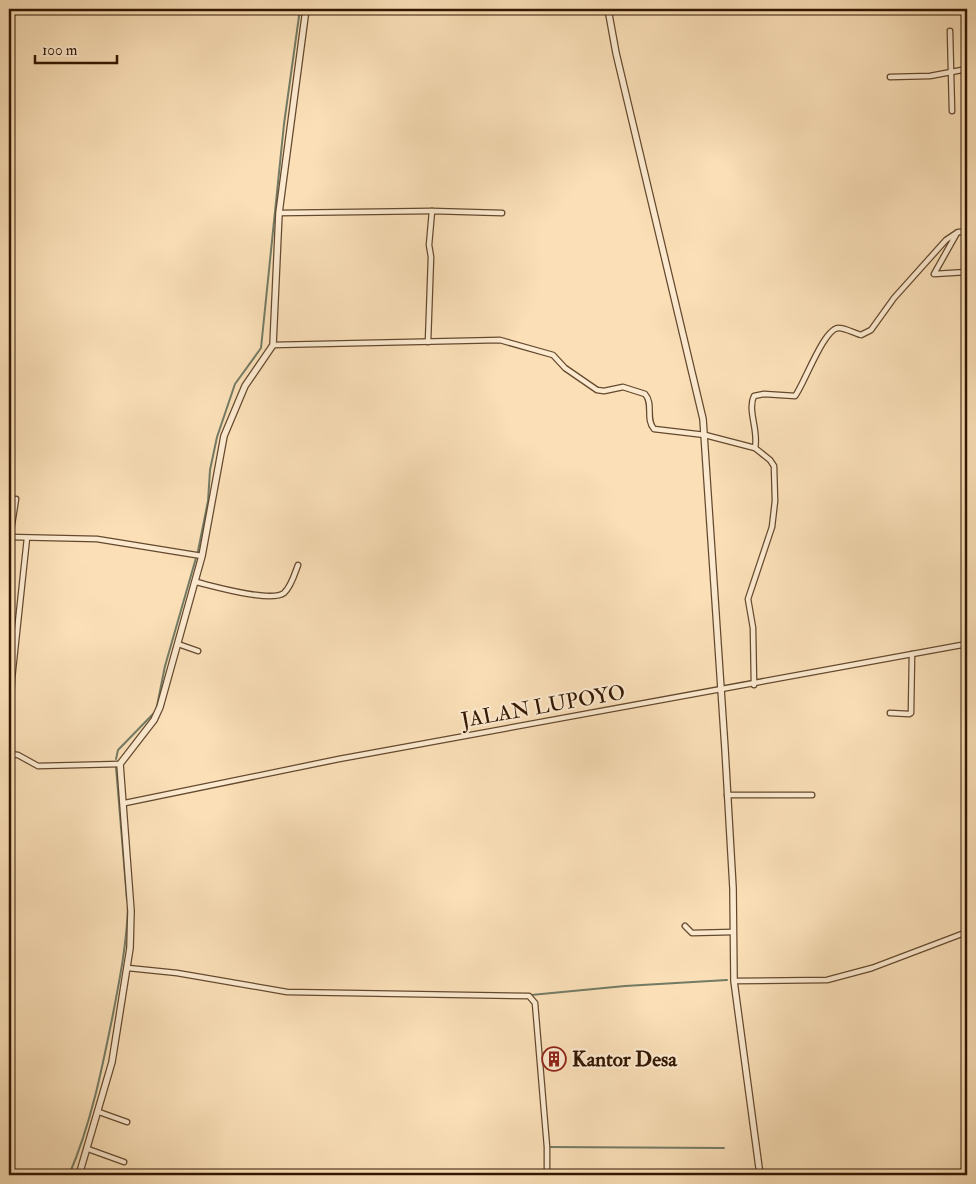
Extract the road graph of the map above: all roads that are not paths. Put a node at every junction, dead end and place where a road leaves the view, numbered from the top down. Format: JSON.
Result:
{"nodes":[{"id":1,"x":306,"y":9,"type":"edge"},
{"id":2,"x":608,"y":9,"type":"edge"},
{"id":3,"x":950,"y":31,"type":"dead end"},
{"id":4,"x":967,"y":69,"type":"edge"},
{"id":5,"x":952,"y":71,"type":"junction"},
{"id":6,"x":890,"y":77,"type":"dead end"},
{"id":7,"x":952,"y":111,"type":"dead end"},
{"id":8,"x":432,"y":211,"type":"junction"},
{"id":9,"x":279,"y":213,"type":"junction"},
{"id":10,"x":502,"y":213,"type":"dead end"},
{"id":11,"x":958,"y":232,"type":"junction"},
{"id":12,"x":967,"y":232,"type":"edge"},
{"id":13,"x":967,"y":272,"type":"edge"},
{"id":14,"x":428,"y":342,"type":"junction"},
{"id":15,"x":273,"y":345,"type":"junction"},
{"id":16,"x":705,"y":435,"type":"junction"},
{"id":17,"x":755,"y":448,"type":"junction"},
{"id":18,"x":16,"y":500,"type":"dead end"},
{"id":19,"x":9,"y":537,"type":"edge"},
{"id":20,"x":27,"y":538,"type":"junction"},
{"id":21,"x":198,"y":556,"type":"junction"},
{"id":22,"x":298,"y":565,"type":"dead end"},
{"id":23,"x":199,"y":582,"type":"junction"},
{"id":24,"x":967,"y":644,"type":"edge"},
{"id":25,"x":180,"y":645,"type":"junction"},
{"id":26,"x":198,"y":651,"type":"dead end"},
{"id":27,"x":912,"y":654,"type":"junction"},
{"id":28,"x":754,"y":685,"type":"junction"},
{"id":29,"x":722,"y":687,"type":"junction"},
{"id":30,"x":890,"y":713,"type":"dead end"},
{"id":31,"x":120,"y":764,"type":"junction"},
{"id":32,"x":727,"y":795,"type":"junction"},
{"id":33,"x":812,"y":795,"type":"dead end"},
{"id":34,"x":124,"y":799,"type":"junction"},
{"id":35,"x":685,"y":926,"type":"dead end"},
{"id":36,"x":734,"y":932,"type":"junction"},
{"id":37,"x":967,"y":932,"type":"edge"},
{"id":38,"x":128,"y":968,"type":"junction"},
{"id":39,"x":734,"y":981,"type":"junction"},
{"id":40,"x":99,"y":1112,"type":"junction"},
{"id":41,"x":127,"y":1122,"type":"dead end"},
{"id":42,"x":88,"y":1149,"type":"junction"},
{"id":43,"x":124,"y":1162,"type":"dead end"},
{"id":44,"x":79,"y":1175,"type":"edge"},
{"id":45,"x":547,"y":1175,"type":"edge"},
{"id":46,"x":760,"y":1175,"type":"edge"}],
"edges":[{"from":1,"to":9,"type":"street"},
{"from":2,"to":16,"type":"street"},
{"from":3,"to":5,"type":"street"},
{"from":4,"to":5,"type":"street"},
{"from":5,"to":6,"type":"street"},
{"from":5,"to":7,"type":"street"},
{"from":8,"to":9,"type":"street"},
{"from":8,"to":10,"type":"street"},
{"from":8,"to":14,"type":"street"},
{"from":9,"to":15,"type":"street"},
{"from":11,"to":12,"type":"street"},
{"from":11,"to":13,"type":"street"},
{"from":11,"to":17,"type":"street"},
{"from":14,"to":15,"type":"street"},
{"from":14,"to":16,"type":"street"},
{"from":15,"to":21,"type":"street"},
{"from":16,"to":17,"type":"street"},
{"from":16,"to":29,"type":"street"},
{"from":17,"to":28,"type":"street"},
{"from":18,"to":19,"type":"street"},
{"from":19,"to":20,"type":"street"},
{"from":20,"to":21,"type":"street"},
{"from":20,"to":31,"type":"street"},
{"from":21,"to":23,"type":"street"},
{"from":22,"to":23,"type":"street"},
{"from":23,"to":25,"type":"street"},
{"from":24,"to":27,"type":"street","name":"JALAN LUPOYO"},
{"from":25,"to":26,"type":"street"},
{"from":25,"to":31,"type":"street"},
{"from":27,"to":28,"type":"street","name":"JALAN LUPOYO"},
{"from":27,"to":30,"type":"street"},
{"from":28,"to":29,"type":"street","name":"JALAN LUPOYO"},
{"from":29,"to":32,"type":"street"},
{"from":29,"to":34,"type":"street","name":"JALAN LUPOYO"},
{"from":31,"to":34,"type":"street"},
{"from":32,"to":33,"type":"street"},
{"from":32,"to":36,"type":"street"},
{"from":34,"to":38,"type":"street"},
{"from":35,"to":36,"type":"street"},
{"from":36,"to":39,"type":"street"},
{"from":37,"to":39,"type":"street"},
{"from":38,"to":40,"type":"street"},
{"from":38,"to":45,"type":"street"},
{"from":39,"to":46,"type":"street"},
{"from":40,"to":41,"type":"street"},
{"from":40,"to":42,"type":"street"},
{"from":42,"to":43,"type":"street"},
{"from":42,"to":44,"type":"street"}]}
